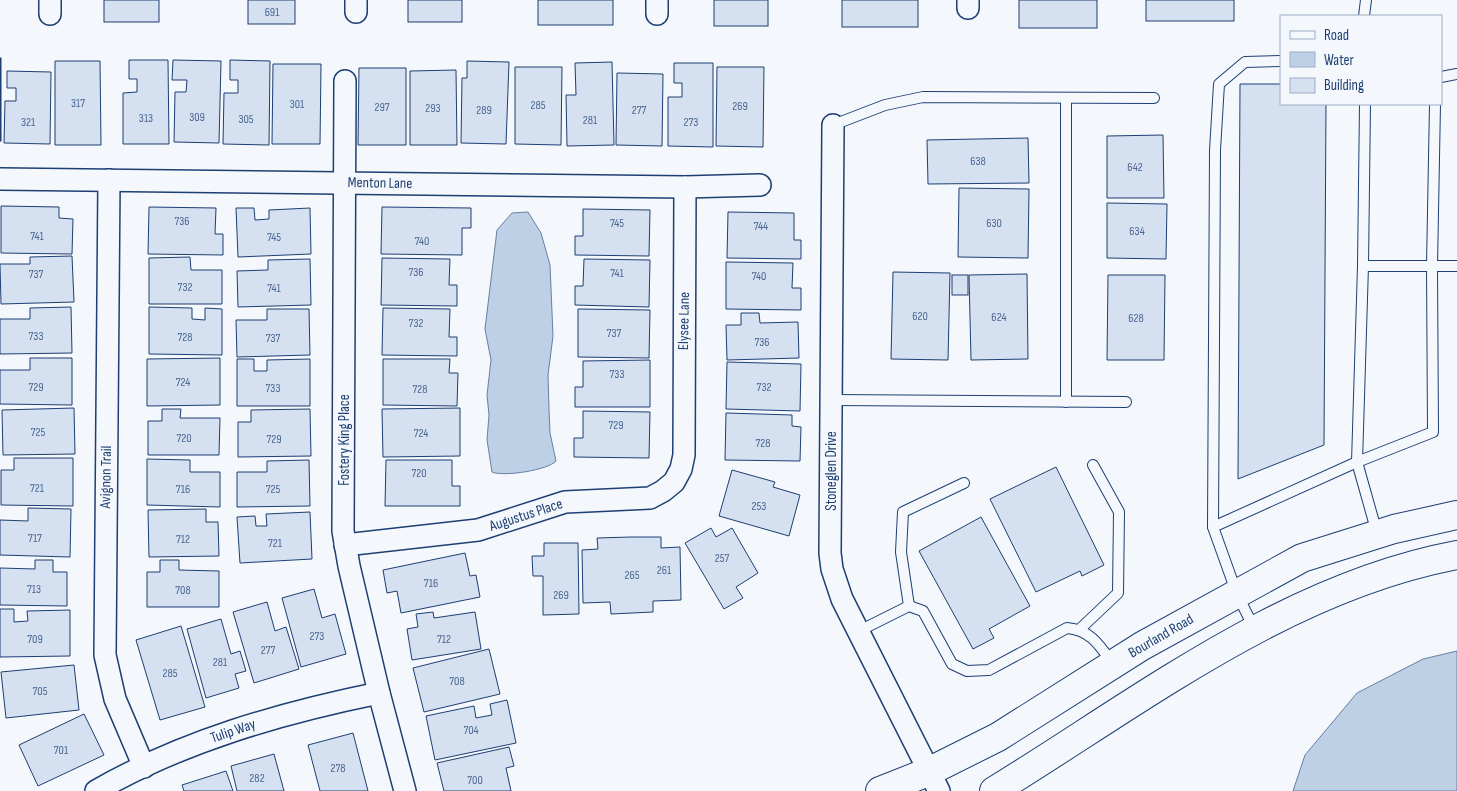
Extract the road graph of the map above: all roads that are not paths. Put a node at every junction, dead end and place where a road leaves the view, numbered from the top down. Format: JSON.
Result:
{"nodes":[{"id":1,"x":1366,"y":0,"type":"edge"},
{"id":2,"x":1364,"y":15,"type":"edge"},
{"id":3,"x":1280,"y":61,"type":"edge"},
{"id":4,"x":1457,"y":74,"type":"edge"},
{"id":5,"x":1442,"y":77,"type":"edge"},
{"id":6,"x":345,"y":81,"type":"dead end"},
{"id":7,"x":1154,"y":98,"type":"dead end"},
{"id":8,"x":1066,"y":99,"type":"junction"},
{"id":9,"x":1365,"y":105,"type":"edge"},
{"id":10,"x":1435,"y":105,"type":"edge"},
{"id":11,"x":833,"y":126,"type":"joint"},
{"id":12,"x":0,"y":179,"type":"edge"},
{"id":13,"x":109,"y":180,"type":"junction"},
{"id":14,"x":345,"y":182,"type":"junction"},
{"id":15,"x":760,"y":185,"type":"dead end"},
{"id":16,"x":686,"y":187,"type":"junction"},
{"id":17,"x":1364,"y":266,"type":"junction"},
{"id":18,"x":1432,"y":266,"type":"junction"},
{"id":19,"x":1457,"y":266,"type":"edge"},
{"id":20,"x":831,"y":400,"type":"junction"},
{"id":21,"x":1066,"y":402,"type":"junction"},
{"id":22,"x":1126,"y":402,"type":"dead end"},
{"id":23,"x":684,"y":455,"type":"joint"},
{"id":24,"x":1357,"y":462,"type":"junction"},
{"id":25,"x":1093,"y":466,"type":"dead end"},
{"id":26,"x":964,"y":483,"type":"dead end"},
{"id":27,"x":1457,"y":515,"type":"edge"},
{"id":28,"x":1213,"y":527,"type":"junction"},
{"id":29,"x":1377,"y":534,"type":"junction"},
{"id":30,"x":345,"y":545,"type":"junction"},
{"id":31,"x":1457,"y":555,"type":"edge"},
{"id":32,"x":1237,"y":594,"type":"junction"},
{"id":33,"x":910,"y":606,"type":"junction"},
{"id":34,"x":1080,"y":629,"type":"junction"},
{"id":35,"x":859,"y":632,"type":"junction"},
{"id":36,"x":1256,"y":632,"type":"junction"},
{"id":37,"x":1113,"y":664,"type":"junction"},
{"id":38,"x":379,"y":693,"type":"junction"},
{"id":39,"x":144,"y":767,"type":"junction"},
{"id":40,"x":933,"y":781,"type":"edge"},
{"id":41,"x":96,"y":791,"type":"edge"},
{"id":42,"x":405,"y":791,"type":"edge"},
{"id":43,"x":880,"y":791,"type":"edge"},
{"id":44,"x":994,"y":791,"type":"edge"}],
"edges":[{"from":1,"to":2,"type":"lane"},
{"from":3,"to":28,"type":"lane"},
{"from":4,"to":5,"type":"lane"},
{"from":6,"to":14,"type":"street","name":"Fostery King Place"},
{"from":7,"to":8,"type":"lane"},
{"from":8,"to":11,"type":"lane"},
{"from":8,"to":21,"type":"lane"},
{"from":9,"to":17,"type":"lane"},
{"from":10,"to":18,"type":"lane"},
{"from":11,"to":20,"type":"street","name":"Stoneglen Drive"},
{"from":12,"to":13,"type":"street","name":"Menton Lane"},
{"from":13,"to":14,"type":"street","name":"Menton Lane"},
{"from":13,"to":39,"type":"street","name":"Avignon Trail"},
{"from":14,"to":16,"type":"street","name":"Menton Lane"},
{"from":14,"to":30,"type":"street","name":"Fostery King Place"},
{"from":15,"to":16,"type":"street","name":"Menton Lane"},
{"from":16,"to":23,"type":"street","name":"Elysee Lane"},
{"from":17,"to":18,"type":"lane"},
{"from":17,"to":24,"type":"lane"},
{"from":18,"to":19,"type":"lane"},
{"from":18,"to":24,"type":"lane"},
{"from":20,"to":21,"type":"lane"},
{"from":20,"to":35,"type":"street","name":"Stoneglen Drive"},
{"from":21,"to":22,"type":"lane"},
{"from":23,"to":30,"type":"street","name":"Augustus Place"},
{"from":24,"to":28,"type":"lane"},
{"from":24,"to":29,"type":"lane"},
{"from":25,"to":34,"type":"lane"},
{"from":26,"to":33,"type":"lane"},
{"from":27,"to":29,"type":"main road","name":"Bourland Road"},
{"from":28,"to":32,"type":"lane"},
{"from":29,"to":32,"type":"main road","name":"Bourland Road"},
{"from":30,"to":38,"type":"street","name":"Fostery King Place"},
{"from":31,"to":36,"type":"main road"},
{"from":32,"to":36,"type":"lane"},
{"from":32,"to":37,"type":"main road","name":"Bourland Road"},
{"from":33,"to":34,"type":"lane"},
{"from":33,"to":35,"type":"lane"},
{"from":34,"to":37,"type":"lane"},
{"from":35,"to":40,"type":"street","name":"Stoneglen Drive"},
{"from":36,"to":44,"type":"main road"},
{"from":37,"to":40,"type":"main road","name":"Bourland Road"},
{"from":38,"to":39,"type":"street","name":"Tulip Way"},
{"from":38,"to":42,"type":"street","name":"Fostery King Place"},
{"from":39,"to":41,"type":"street","name":"Tulip Way"},
{"from":40,"to":43,"type":"main road","name":"Bourland Road"}]}
